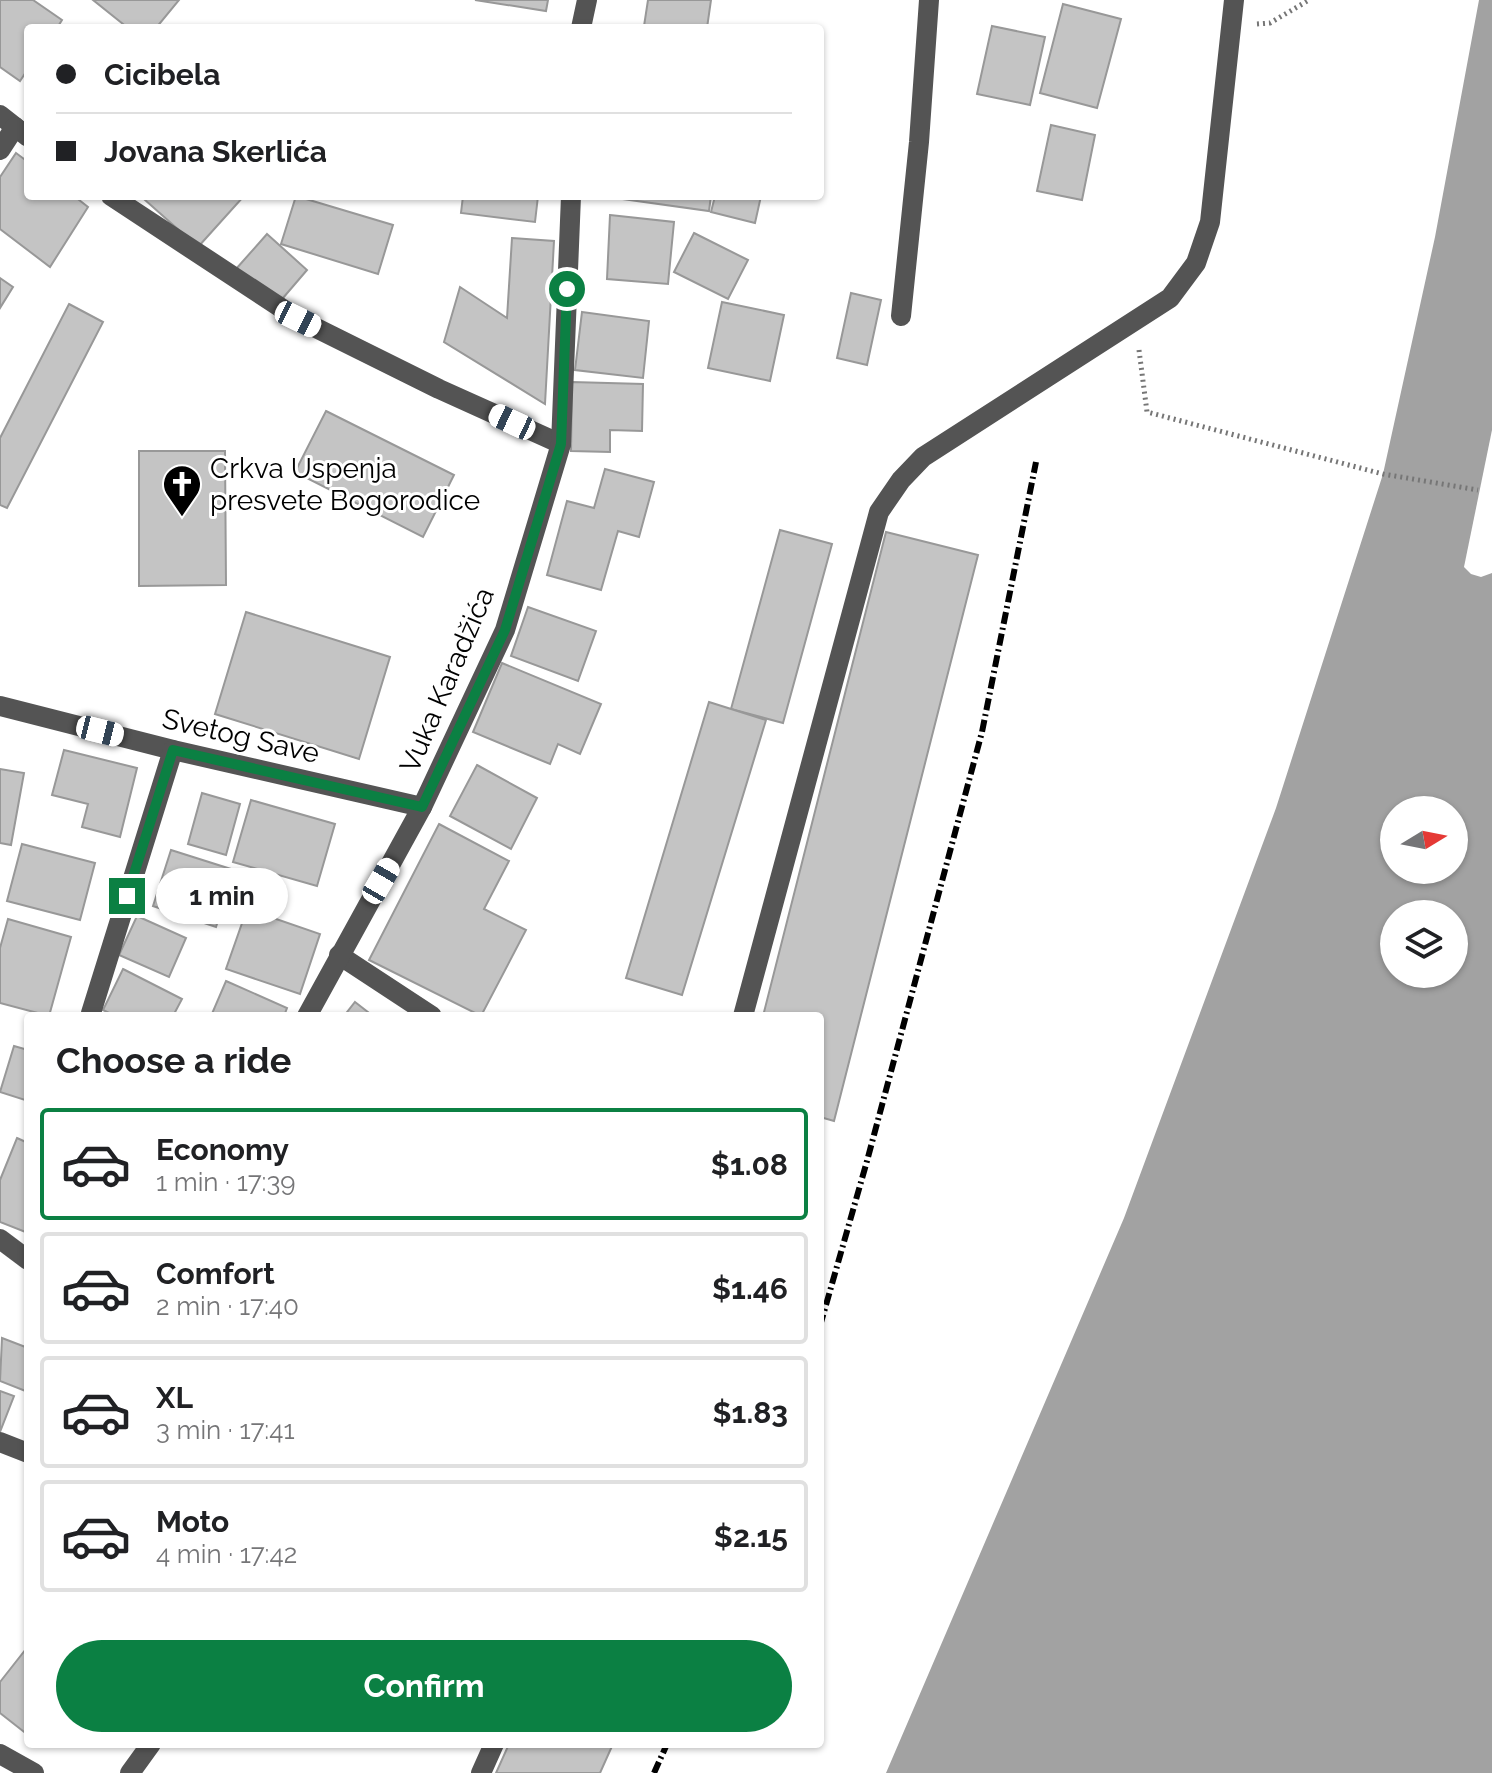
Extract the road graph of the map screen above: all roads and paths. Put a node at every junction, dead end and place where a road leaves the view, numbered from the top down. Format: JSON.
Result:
{"nodes":[{"id":1,"x":587,"y":0,"type":"edge"},
{"id":2,"x":929,"y":0,"type":"edge"},
{"id":3,"x":1234,"y":0,"type":"edge"},
{"id":4,"x":1309,"y":0,"type":"edge"},
{"id":5,"x":582,"y":24,"type":"edge"},
{"id":6,"x":1232,"y":24,"type":"junction"},
{"id":7,"x":14,"y":126,"type":"edge"},
{"id":8,"x":0,"y":150,"type":"edge"},
{"id":9,"x":117,"y":200,"type":"edge"},
{"id":10,"x":571,"y":200,"type":"edge"},
{"id":11,"x":901,"y":316,"type":"dead end"},
{"id":12,"x":1135,"y":320,"type":"junction"},
{"id":13,"x":561,"y":444,"type":"junction"},
{"id":14,"x":1478,"y":490,"type":"dead end"},
{"id":15,"x":0,"y":706,"type":"edge"},
{"id":16,"x":173,"y":750,"type":"junction"},
{"id":17,"x":422,"y":807,"type":"junction"},
{"id":18,"x":339,"y":955,"type":"junction"},
{"id":19,"x":91,"y":1012,"type":"edge"},
{"id":20,"x":309,"y":1012,"type":"edge"},
{"id":21,"x":426,"y":1012,"type":"edge"},
{"id":22,"x":744,"y":1012,"type":"edge"},
{"id":23,"x":0,"y":1239,"type":"edge"},
{"id":24,"x":24,"y":1257,"type":"edge"},
{"id":25,"x":0,"y":1442,"type":"edge"},
{"id":26,"x":24,"y":1451,"type":"edge"},
{"id":27,"x":148,"y":1748,"type":"edge"},
{"id":28,"x":492,"y":1748,"type":"edge"},
{"id":29,"x":0,"y":1754,"type":"edge"},
{"id":30,"x":34,"y":1773,"type":"edge"},
{"id":31,"x":130,"y":1773,"type":"edge"},
{"id":32,"x":481,"y":1773,"type":"edge"}],
"edges":[{"from":1,"to":5,"type":"street"},
{"from":2,"to":11,"type":"street"},
{"from":3,"to":6,"type":"street"},
{"from":4,"to":6,"type":"path"},
{"from":6,"to":12,"type":"street"},
{"from":7,"to":8,"type":"street"},
{"from":9,"to":13,"type":"street"},
{"from":10,"to":13,"type":"street","name":"Vuka Karadžića"},
{"from":12,"to":14,"type":"path"},
{"from":12,"to":22,"type":"street"},
{"from":13,"to":17,"type":"street","name":"Vuka Karadžića"},
{"from":15,"to":16,"type":"street","name":"Svetog Save"},
{"from":16,"to":17,"type":"street","name":"Svetog Save"},
{"from":16,"to":19,"type":"street"},
{"from":17,"to":18,"type":"street","name":"Vuka Karadžića"},
{"from":18,"to":20,"type":"street","name":"Vuka Karadžića"},
{"from":18,"to":21,"type":"street"},
{"from":23,"to":24,"type":"street"},
{"from":25,"to":26,"type":"street"},
{"from":27,"to":31,"type":"street"},
{"from":28,"to":32,"type":"street"},
{"from":29,"to":30,"type":"street"}]}
